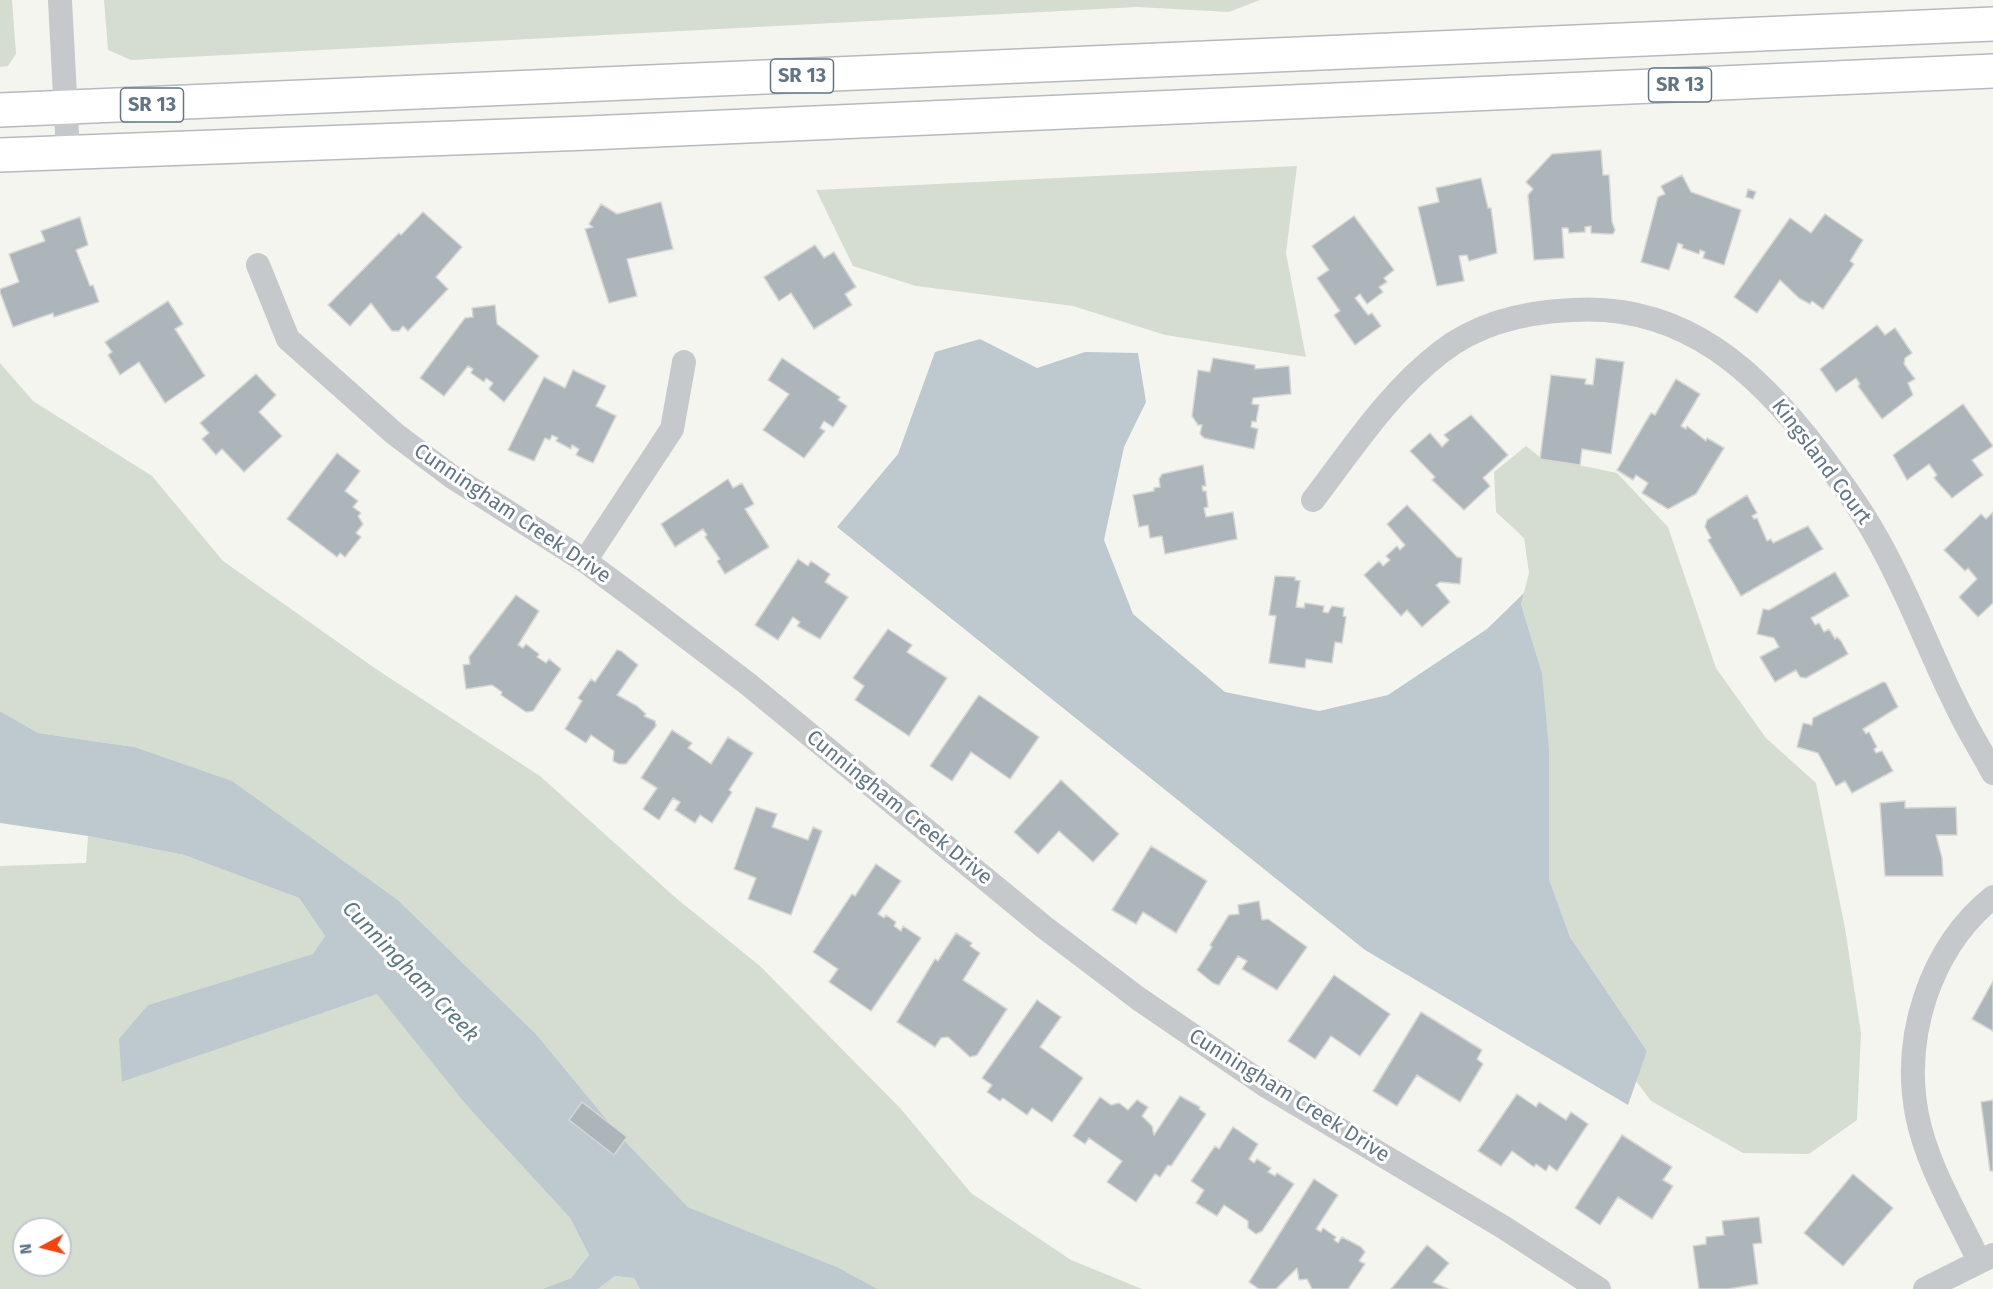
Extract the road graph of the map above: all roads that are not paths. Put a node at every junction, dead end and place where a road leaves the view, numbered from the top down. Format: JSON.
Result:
{"nodes":[{"id":1,"x":60,"y":0,"type":"edge"},
{"id":2,"x":1993,"y":24,"type":"edge"},
{"id":3,"x":1367,"y":53,"type":"junction"},
{"id":4,"x":1993,"y":71,"type":"edge"},
{"id":5,"x":1366,"y":99,"type":"junction"},
{"id":6,"x":66,"y":108,"type":"junction"},
{"id":7,"x":0,"y":110,"type":"edge"},
{"id":8,"x":68,"y":153,"type":"junction"},
{"id":9,"x":0,"y":155,"type":"edge"},
{"id":10,"x":258,"y":265,"type":"dead end"},
{"id":11,"x":684,"y":362,"type":"dead end"},
{"id":12,"x":1312,"y":500,"type":"dead end"},
{"id":13,"x":585,"y":561,"type":"junction"},
{"id":14,"x":1993,"y":773,"type":"edge"},
{"id":15,"x":1993,"y":897,"type":"edge"},
{"id":16,"x":1986,"y":1258,"type":"edge"},
{"id":17,"x":1599,"y":1289,"type":"edge"},
{"id":18,"x":1925,"y":1289,"type":"edge"}],
"edges":[{"from":1,"to":6,"type":"street"},
{"from":2,"to":3,"type":"main road","number":"SR 13"},
{"from":3,"to":5,"type":"main road"},
{"from":3,"to":6,"type":"main road","number":"SR 13"},
{"from":4,"to":5,"type":"main road","number":"SR 13"},
{"from":5,"to":8,"type":"main road","number":"SR 13"},
{"from":6,"to":7,"type":"main road","number":"SR 13"},
{"from":6,"to":8,"type":"street"},
{"from":8,"to":9,"type":"main road","number":"SR 13"},
{"from":10,"to":13,"type":"street","name":"Cunningham Creek Drive"},
{"from":11,"to":13,"type":"street"},
{"from":12,"to":14,"type":"street","name":"Kingsland Court"},
{"from":13,"to":17,"type":"street","name":"Cunningham Creek Drive"},
{"from":15,"to":16,"type":"street"},
{"from":16,"to":18,"type":"street"}]}
